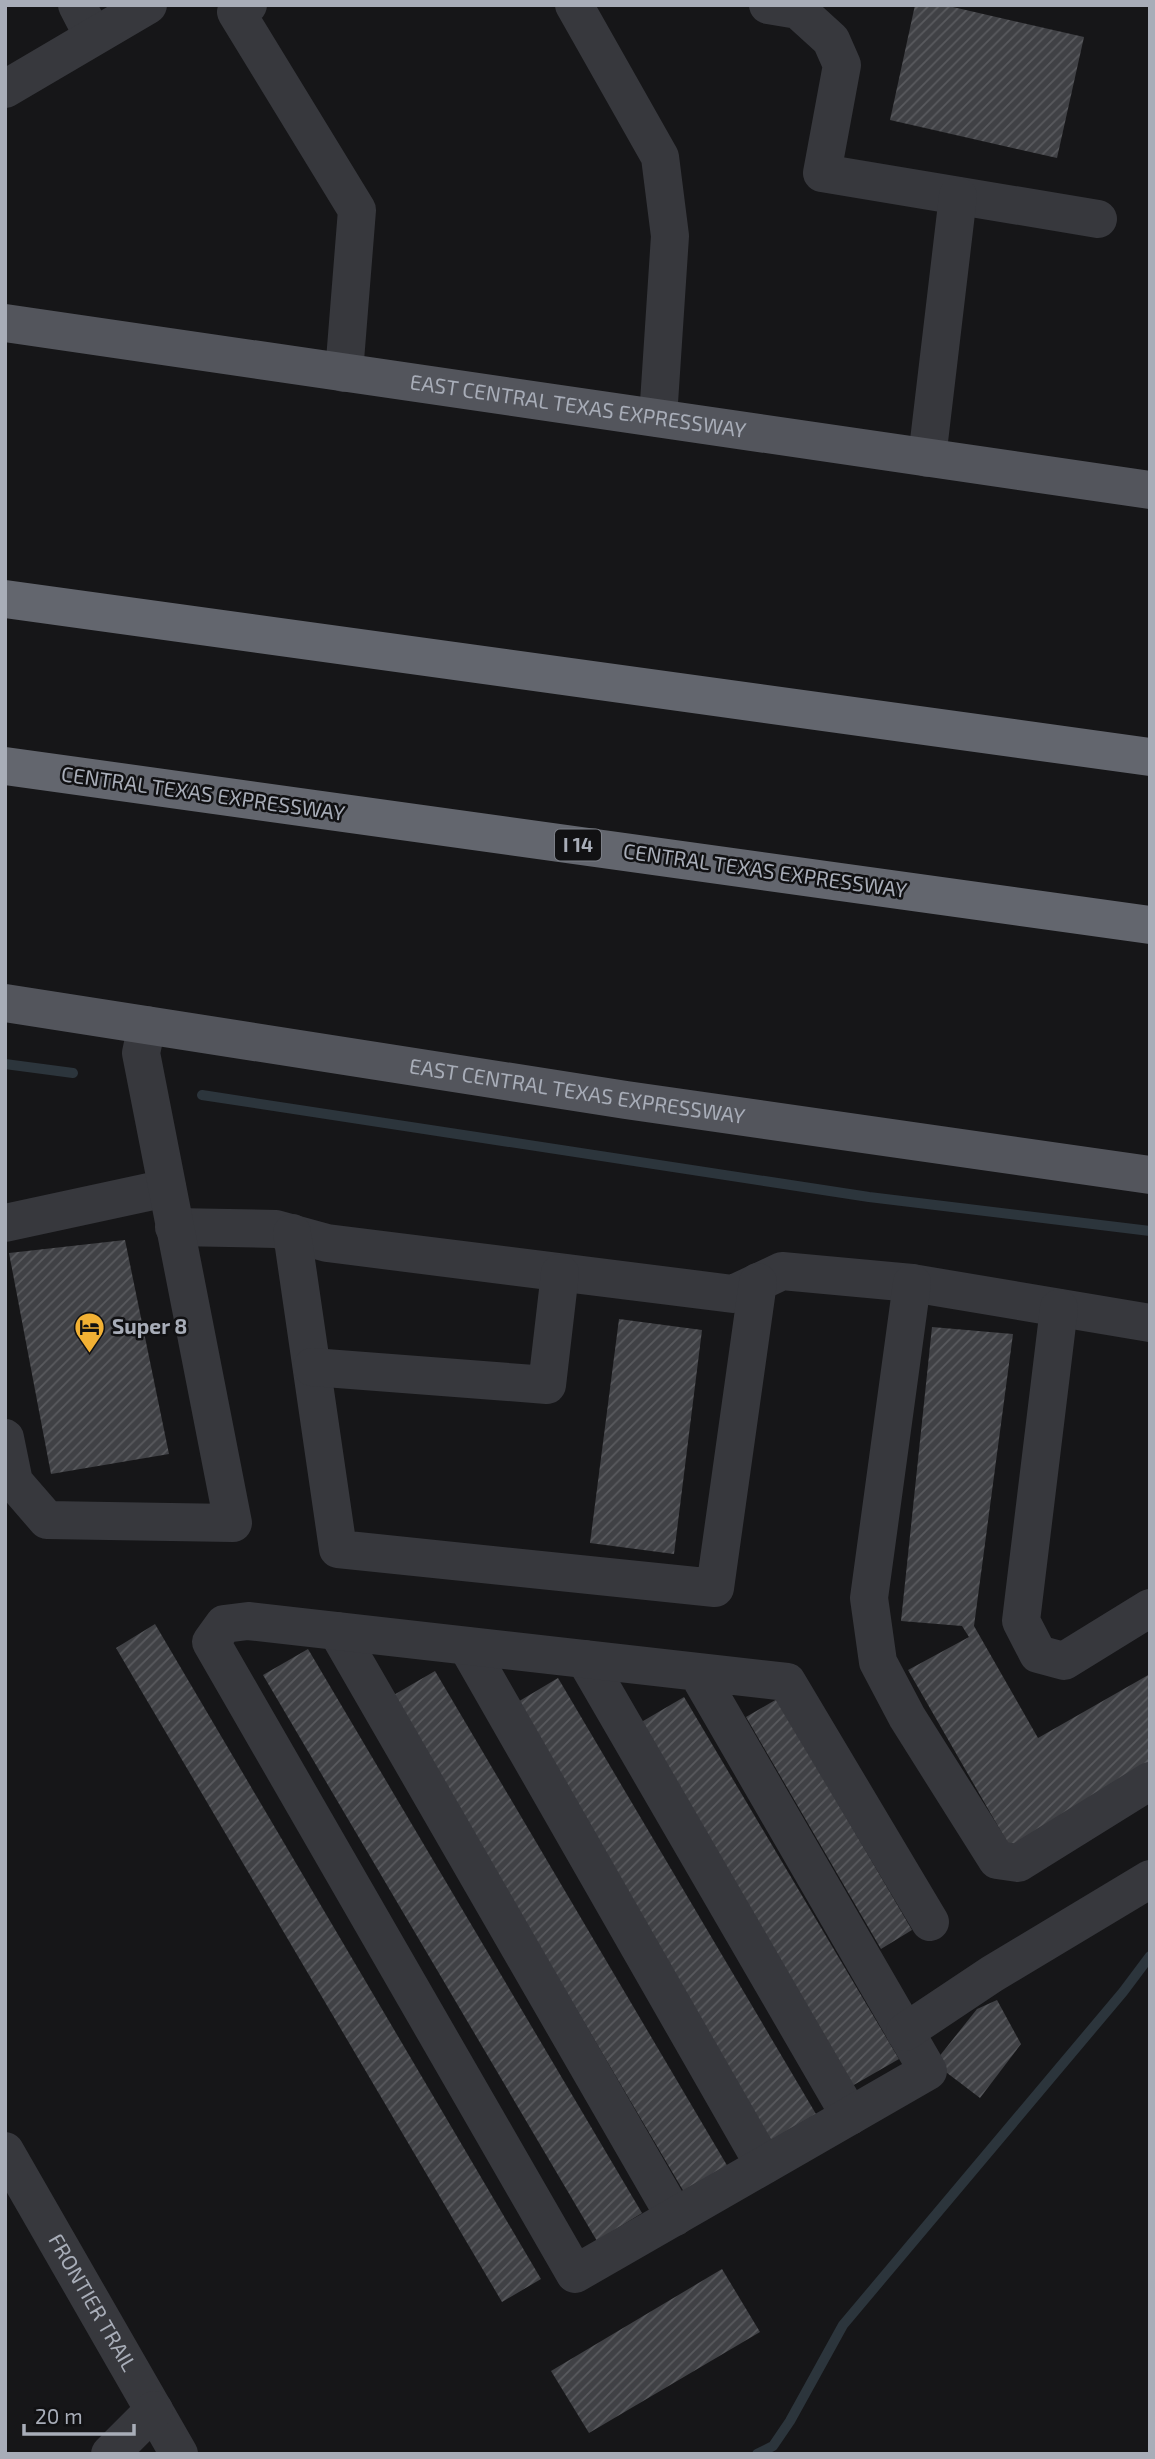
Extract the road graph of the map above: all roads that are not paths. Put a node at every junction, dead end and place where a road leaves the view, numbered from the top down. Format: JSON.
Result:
{"nodes":[{"id":1,"x":148,"y":5,"type":"edge"},
{"id":2,"x":248,"y":5,"type":"edge"},
{"id":3,"x":574,"y":5,"type":"edge"},
{"id":4,"x":768,"y":5,"type":"edge"},
{"id":5,"x":85,"y":21,"type":"edge"},
{"id":6,"x":5,"y":89,"type":"edge"},
{"id":7,"x":958,"y":196,"type":"junction"},
{"id":8,"x":1098,"y":219,"type":"dead end"},
{"id":9,"x":5,"y":323,"type":"edge"},
{"id":10,"x":344,"y":373,"type":"junction"},
{"id":11,"x":658,"y":418,"type":"junction"},
{"id":12,"x":927,"y":458,"type":"junction"},
{"id":13,"x":1150,"y":491,"type":"edge"},
{"id":14,"x":5,"y":599,"type":"edge"},
{"id":15,"x":1150,"y":757,"type":"edge"},
{"id":16,"x":5,"y":766,"type":"edge"},
{"id":17,"x":1150,"y":925,"type":"edge"},
{"id":18,"x":5,"y":1003,"type":"edge"},
{"id":19,"x":147,"y":1025,"type":"junction"},
{"id":20,"x":1150,"y":1175,"type":"edge"},
{"id":21,"x":167,"y":1188,"type":"junction"},
{"id":22,"x":5,"y":1223,"type":"edge"},
{"id":23,"x":174,"y":1227,"type":"junction"},
{"id":24,"x":292,"y":1233,"type":"junction"},
{"id":25,"x":560,"y":1273,"type":"junction"},
{"id":26,"x":758,"y":1282,"type":"junction"},
{"id":27,"x":912,"y":1283,"type":"junction"},
{"id":28,"x":1059,"y":1308,"type":"junction"},
{"id":29,"x":1150,"y":1323,"type":"edge"},
{"id":30,"x":312,"y":1367,"type":"junction"},
{"id":31,"x":5,"y":1438,"type":"edge"},
{"id":32,"x":1150,"y":1608,"type":"edge"},
{"id":33,"x":337,"y":1631,"type":"junction"},
{"id":34,"x":467,"y":1646,"type":"junction"},
{"id":35,"x":585,"y":1659,"type":"junction"},
{"id":36,"x":697,"y":1672,"type":"junction"},
{"id":37,"x":1150,"y":1781,"type":"edge"},
{"id":38,"x":1150,"y":1879,"type":"edge"},
{"id":39,"x":930,"y":1922,"type":"dead end"},
{"id":40,"x":905,"y":2032,"type":"junction"},
{"id":41,"x":850,"y":2116,"type":"junction"},
{"id":42,"x":5,"y":2151,"type":"edge"},
{"id":43,"x":764,"y":2165,"type":"junction"},
{"id":44,"x":675,"y":2217,"type":"junction"},
{"id":45,"x":154,"y":2410,"type":"junction"},
{"id":46,"x":110,"y":2454,"type":"edge"},
{"id":47,"x":179,"y":2454,"type":"edge"}],
"edges":[{"from":1,"to":5,"type":"street"},
{"from":2,"to":10,"type":"street"},
{"from":3,"to":11,"type":"street"},
{"from":4,"to":7,"type":"street"},
{"from":5,"to":6,"type":"street"},
{"from":7,"to":8,"type":"street"},
{"from":7,"to":12,"type":"street"},
{"from":9,"to":10,"type":"main road","name":"EAST CENTRAL TEXAS EXPRESSWAY"},
{"from":10,"to":11,"type":"main road","name":"EAST CENTRAL TEXAS EXPRESSWAY"},
{"from":11,"to":12,"type":"main road","name":"EAST CENTRAL TEXAS EXPRESSWAY"},
{"from":12,"to":13,"type":"main road","name":"EAST CENTRAL TEXAS EXPRESSWAY"},
{"from":14,"to":15,"type":"highway"},
{"from":16,"to":17,"type":"highway","name":"CENTRAL TEXAS EXPRESSWAY","number":"I 14"},
{"from":18,"to":19,"type":"main road","name":"EAST CENTRAL TEXAS EXPRESSWAY"},
{"from":19,"to":20,"type":"main road","name":"EAST CENTRAL TEXAS EXPRESSWAY"},
{"from":19,"to":21,"type":"street"},
{"from":21,"to":22,"type":"street"},
{"from":21,"to":23,"type":"street"},
{"from":23,"to":24,"type":"street"},
{"from":23,"to":31,"type":"street"},
{"from":24,"to":25,"type":"street"},
{"from":24,"to":30,"type":"street"},
{"from":25,"to":26,"type":"street"},
{"from":25,"to":30,"type":"street"},
{"from":26,"to":27,"type":"street"},
{"from":26,"to":30,"type":"street"},
{"from":27,"to":28,"type":"street"},
{"from":27,"to":37,"type":"street"},
{"from":28,"to":29,"type":"street"},
{"from":28,"to":32,"type":"street"},
{"from":33,"to":34,"type":"street"},
{"from":33,"to":44,"type":"street"},
{"from":33,"to":44,"type":"street"},
{"from":34,"to":35,"type":"street"},
{"from":34,"to":43,"type":"street"},
{"from":35,"to":36,"type":"street"},
{"from":35,"to":41,"type":"street"},
{"from":36,"to":39,"type":"street"},
{"from":36,"to":40,"type":"street"},
{"from":38,"to":40,"type":"street"},
{"from":40,"to":41,"type":"street"},
{"from":41,"to":43,"type":"street"},
{"from":42,"to":45,"type":"street","name":"FRONTIER TRAIL"},
{"from":43,"to":44,"type":"street"},
{"from":45,"to":46,"type":"street"},
{"from":45,"to":47,"type":"street","name":"FRONTIER TRAIL"}]}
